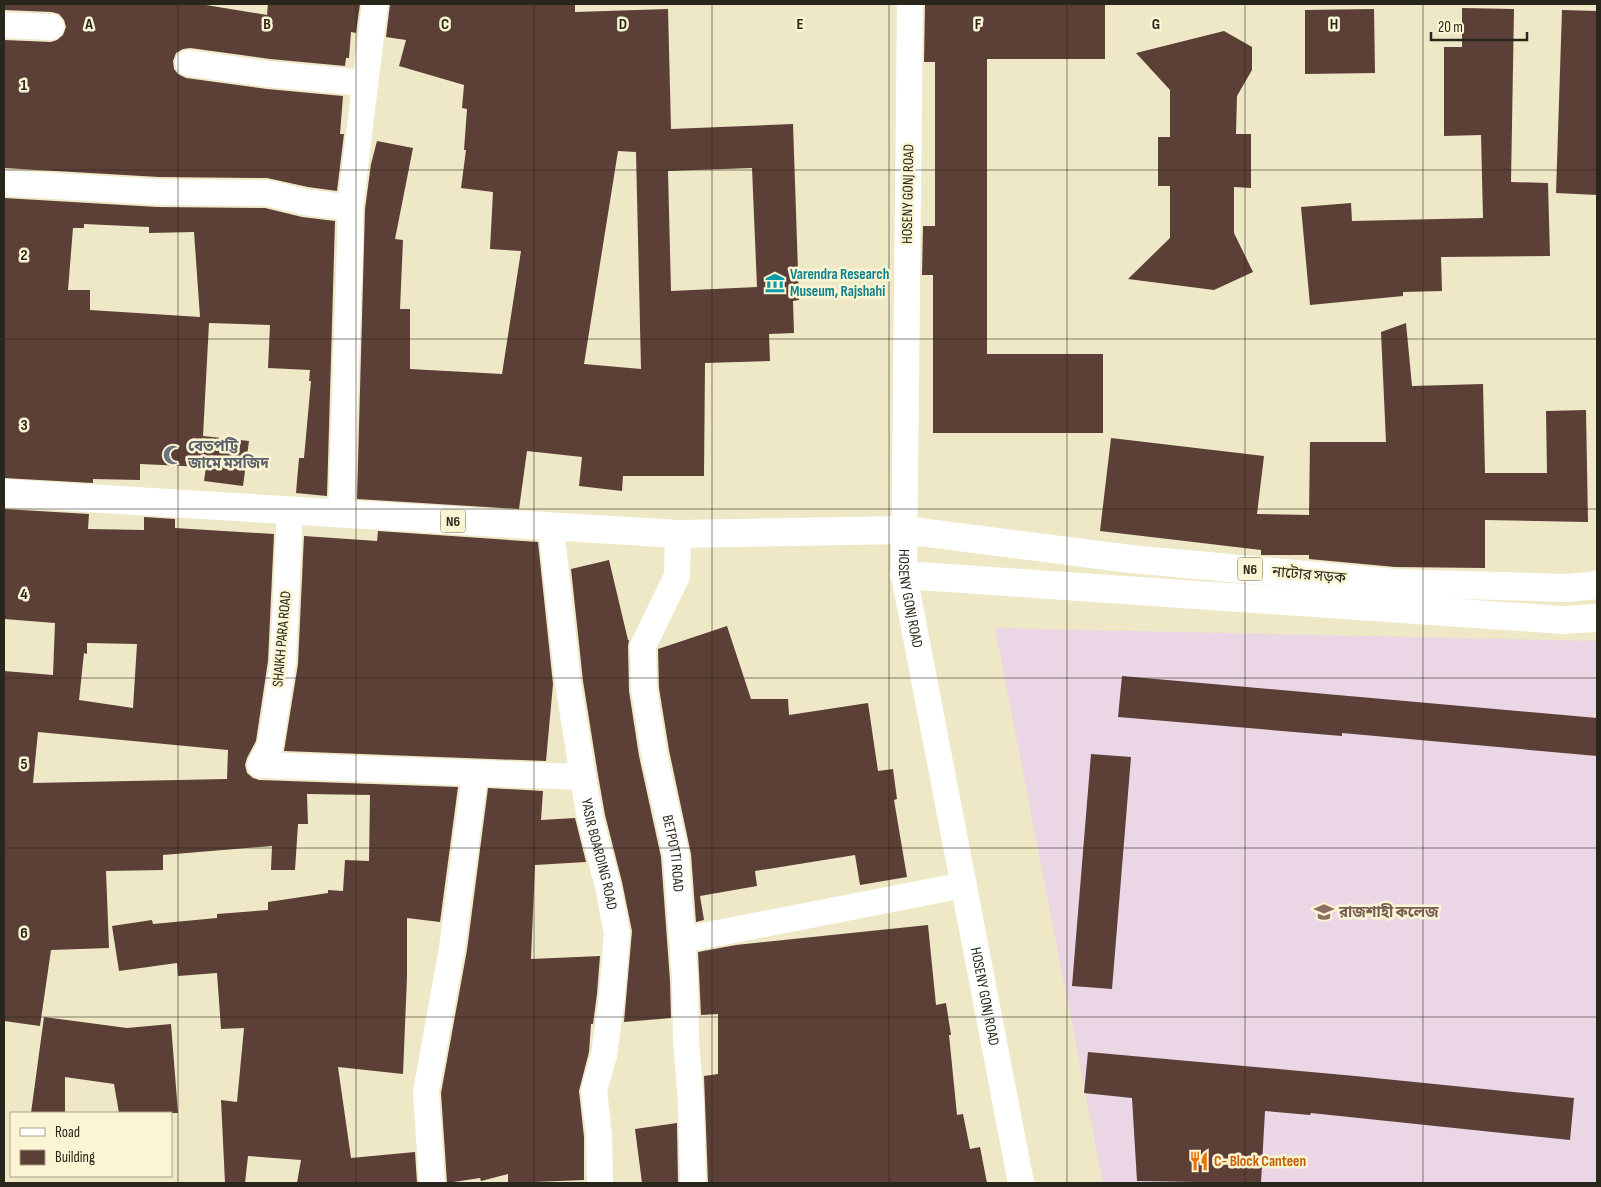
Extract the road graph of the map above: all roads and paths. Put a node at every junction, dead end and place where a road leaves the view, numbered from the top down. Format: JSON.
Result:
{"nodes":[{"id":1,"x":375,"y":4,"type":"edge"},
{"id":2,"x":910,"y":4,"type":"edge"},
{"id":3,"x":4,"y":25,"type":"edge"},
{"id":4,"x":51,"y":27,"type":"dead end"},
{"id":5,"x":188,"y":63,"type":"dead end"},
{"id":6,"x":365,"y":83,"type":"junction"},
{"id":7,"x":4,"y":183,"type":"edge"},
{"id":8,"x":350,"y":208,"type":"junction"},
{"id":9,"x":4,"y":493,"type":"edge"},
{"id":10,"x":290,"y":511,"type":"junction"},
{"id":11,"x":341,"y":514,"type":"junction"},
{"id":12,"x":551,"y":526,"type":"junction"},
{"id":13,"x":904,"y":530,"type":"junction"},
{"id":14,"x":678,"y":534,"type":"junction"},
{"id":15,"x":904,"y":575,"type":"junction"},
{"id":16,"x":1597,"y":585,"type":"edge"},
{"id":17,"x":1597,"y":618,"type":"edge"},
{"id":18,"x":475,"y":774,"type":"junction"},
{"id":19,"x":583,"y":777,"type":"junction"},
{"id":20,"x":964,"y":885,"type":"junction"},
{"id":21,"x":682,"y":940,"type":"junction"},
{"id":22,"x":432,"y":1183,"type":"edge"},
{"id":23,"x":600,"y":1183,"type":"edge"},
{"id":24,"x":693,"y":1183,"type":"edge"},
{"id":25,"x":1021,"y":1183,"type":"edge"}],
"edges":[{"from":1,"to":6,"type":"street"},
{"from":2,"to":13,"type":"street","name":"HOSENY GONJ ROAD"},
{"from":3,"to":4,"type":"street"},
{"from":5,"to":6,"type":"street"},
{"from":6,"to":8,"type":"street"},
{"from":7,"to":8,"type":"street"},
{"from":8,"to":11,"type":"street"},
{"from":9,"to":10,"type":"highway","number":"N6"},
{"from":10,"to":11,"type":"highway","number":"N6"},
{"from":10,"to":18,"type":"street","name":"SHAIKH PARA ROAD"},
{"from":11,"to":12,"type":"highway","number":"N6"},
{"from":12,"to":14,"type":"highway","number":"N6"},
{"from":12,"to":19,"type":"street","name":"YASIR BOARDING ROAD"},
{"from":13,"to":14,"type":"highway","number":"N6"},
{"from":13,"to":15,"type":"street","name":"HOSENY GONJ ROAD"},
{"from":13,"to":16,"type":"highway","name":"নাটোর সড়ক","number":"N6"},
{"from":14,"to":21,"type":"street","name":"BETPOTTI ROAD"},
{"from":15,"to":17,"type":"highway"},
{"from":15,"to":20,"type":"street","name":"HOSENY GONJ ROAD"},
{"from":18,"to":19,"type":"street"},
{"from":18,"to":22,"type":"street"},
{"from":19,"to":23,"type":"street","name":"YASIR BOARDING ROAD"},
{"from":20,"to":21,"type":"street"},
{"from":20,"to":25,"type":"street","name":"HOSENY GONJ ROAD"},
{"from":21,"to":24,"type":"street","name":"BETPOTTI ROAD"}]}
